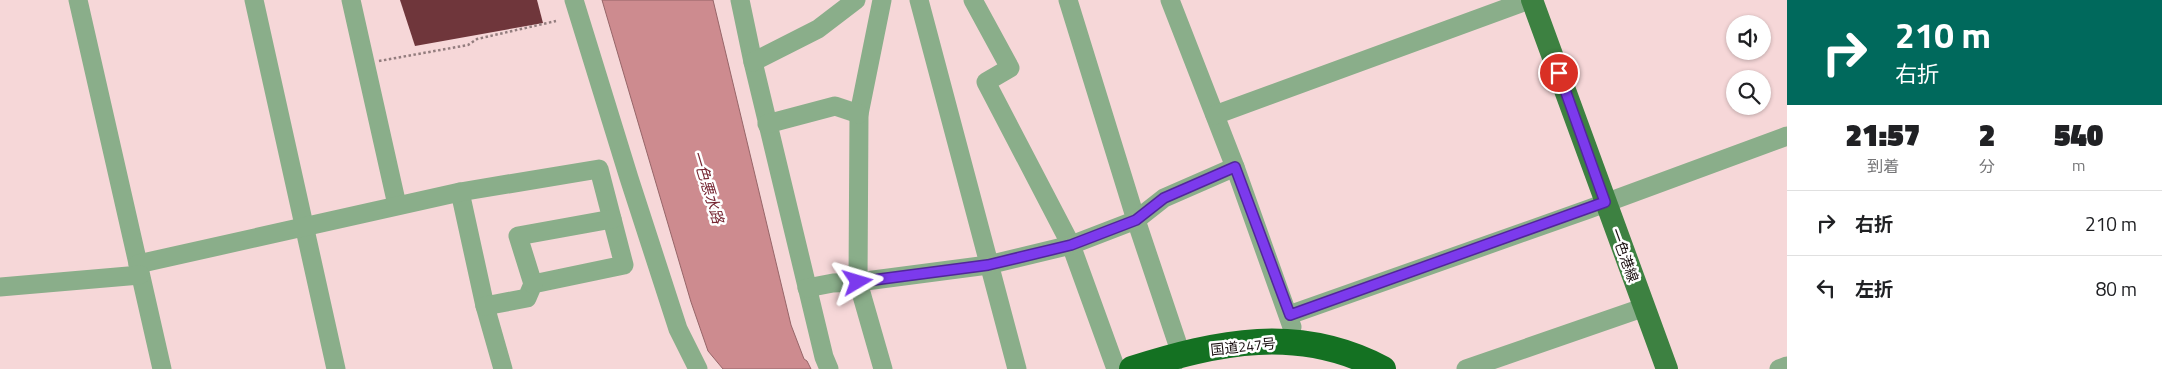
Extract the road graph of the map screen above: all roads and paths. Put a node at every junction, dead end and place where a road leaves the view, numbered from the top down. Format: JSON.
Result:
{"nodes":[{"id":1,"x":78,"y":0,"type":"edge"},
{"id":2,"x":254,"y":0,"type":"edge"},
{"id":3,"x":351,"y":0,"type":"edge"},
{"id":4,"x":574,"y":0,"type":"edge"},
{"id":5,"x":740,"y":0,"type":"edge"},
{"id":6,"x":856,"y":0,"type":"edge"},
{"id":7,"x":882,"y":0,"type":"edge"},
{"id":8,"x":919,"y":0,"type":"edge"},
{"id":9,"x":973,"y":0,"type":"edge"},
{"id":10,"x":1068,"y":0,"type":"edge"},
{"id":11,"x":1170,"y":0,"type":"edge"},
{"id":12,"x":1530,"y":0,"type":"edge"},
{"id":13,"x":556,"y":21,"type":"dead end"},
{"id":14,"x":752,"y":62,"type":"junction"},
{"id":15,"x":365,"y":63,"type":"junction"},
{"id":16,"x":859,"y":114,"type":"junction"},
{"id":17,"x":1215,"y":115,"type":"junction"},
{"id":18,"x":767,"y":124,"type":"junction"},
{"id":19,"x":1787,"y":136,"type":"edge"},
{"id":20,"x":1235,"y":167,"type":"junction"},
{"id":21,"x":460,"y":192,"type":"junction"},
{"id":22,"x":1605,"y":202,"type":"junction"},
{"id":23,"x":397,"y":205,"type":"junction"},
{"id":24,"x":612,"y":219,"type":"junction"},
{"id":25,"x":1136,"y":220,"type":"junction"},
{"id":26,"x":304,"y":227,"type":"junction"},
{"id":27,"x":1071,"y":245,"type":"junction"},
{"id":28,"x":988,"y":265,"type":"junction"},
{"id":29,"x":139,"y":269,"type":"junction"},
{"id":30,"x":858,"y":282,"type":"junction"},
{"id":31,"x":533,"y":284,"type":"junction"},
{"id":32,"x":0,"y":288,"type":"edge"},
{"id":33,"x":808,"y":288,"type":"junction"},
{"id":34,"x":484,"y":306,"type":"junction"},
{"id":35,"x":1644,"y":307,"type":"junction"},
{"id":36,"x":1290,"y":315,"type":"junction"},
{"id":37,"x":1296,"y":342,"type":"junction"},
{"id":38,"x":1177,"y":361,"type":"edge"},
{"id":39,"x":1787,"y":366,"type":"edge"},
{"id":40,"x":162,"y":369,"type":"edge"},
{"id":41,"x":336,"y":369,"type":"edge"},
{"id":42,"x":503,"y":369,"type":"edge"},
{"id":43,"x":698,"y":369,"type":"edge"},
{"id":44,"x":829,"y":369,"type":"edge"},
{"id":45,"x":883,"y":369,"type":"edge"},
{"id":46,"x":1017,"y":369,"type":"edge"},
{"id":47,"x":1116,"y":369,"type":"edge"},
{"id":48,"x":1132,"y":369,"type":"edge"},
{"id":49,"x":1383,"y":369,"type":"edge"},
{"id":50,"x":1466,"y":369,"type":"edge"},
{"id":51,"x":1667,"y":369,"type":"edge"},
{"id":52,"x":1779,"y":369,"type":"edge"}],
"edges":[{"from":1,"to":29,"type":"street"},
{"from":2,"to":26,"type":"street"},
{"from":3,"to":15,"type":"street"},
{"from":4,"to":43,"type":"street"},
{"from":5,"to":14,"type":"street"},
{"from":6,"to":14,"type":"street"},
{"from":7,"to":16,"type":"street"},
{"from":8,"to":28,"type":"street"},
{"from":9,"to":27,"type":"street"},
{"from":10,"to":25,"type":"street"},
{"from":11,"to":17,"type":"street"},
{"from":12,"to":17,"type":"street"},
{"from":12,"to":22,"type":"main road","name":"一色港線"},
{"from":13,"to":15,"type":"path"},
{"from":14,"to":18,"type":"street"},
{"from":15,"to":23,"type":"street"},
{"from":16,"to":18,"type":"street"},
{"from":16,"to":30,"type":"street"},
{"from":17,"to":20,"type":"street"},
{"from":18,"to":33,"type":"street"},
{"from":19,"to":22,"type":"street"},
{"from":20,"to":25,"type":"street"},
{"from":20,"to":36,"type":"street"},
{"from":21,"to":23,"type":"street"},
{"from":21,"to":24,"type":"street"},
{"from":21,"to":34,"type":"street"},
{"from":22,"to":35,"type":"main road","name":"一色港線"},
{"from":22,"to":36,"type":"street"},
{"from":23,"to":26,"type":"street"},
{"from":24,"to":31,"type":"street"},
{"from":24,"to":31,"type":"street"},
{"from":25,"to":27,"type":"street"},
{"from":25,"to":38,"type":"street"},
{"from":26,"to":29,"type":"street"},
{"from":26,"to":41,"type":"street"},
{"from":27,"to":28,"type":"street"},
{"from":27,"to":47,"type":"street"},
{"from":28,"to":30,"type":"street"},
{"from":28,"to":46,"type":"street"},
{"from":29,"to":32,"type":"street"},
{"from":29,"to":40,"type":"street"},
{"from":30,"to":33,"type":"street"},
{"from":30,"to":45,"type":"street"},
{"from":31,"to":34,"type":"street"},
{"from":33,"to":44,"type":"street"},
{"from":34,"to":42,"type":"street"},
{"from":35,"to":50,"type":"street"},
{"from":35,"to":51,"type":"main road","name":"一色港線"},
{"from":36,"to":37,"type":"street"},
{"from":37,"to":38,"type":"highway","name":"国道247号"},
{"from":37,"to":49,"type":"highway","name":"国道247号"},
{"from":38,"to":48,"type":"highway","name":"国道247号"},
{"from":39,"to":52,"type":"street"}]}
